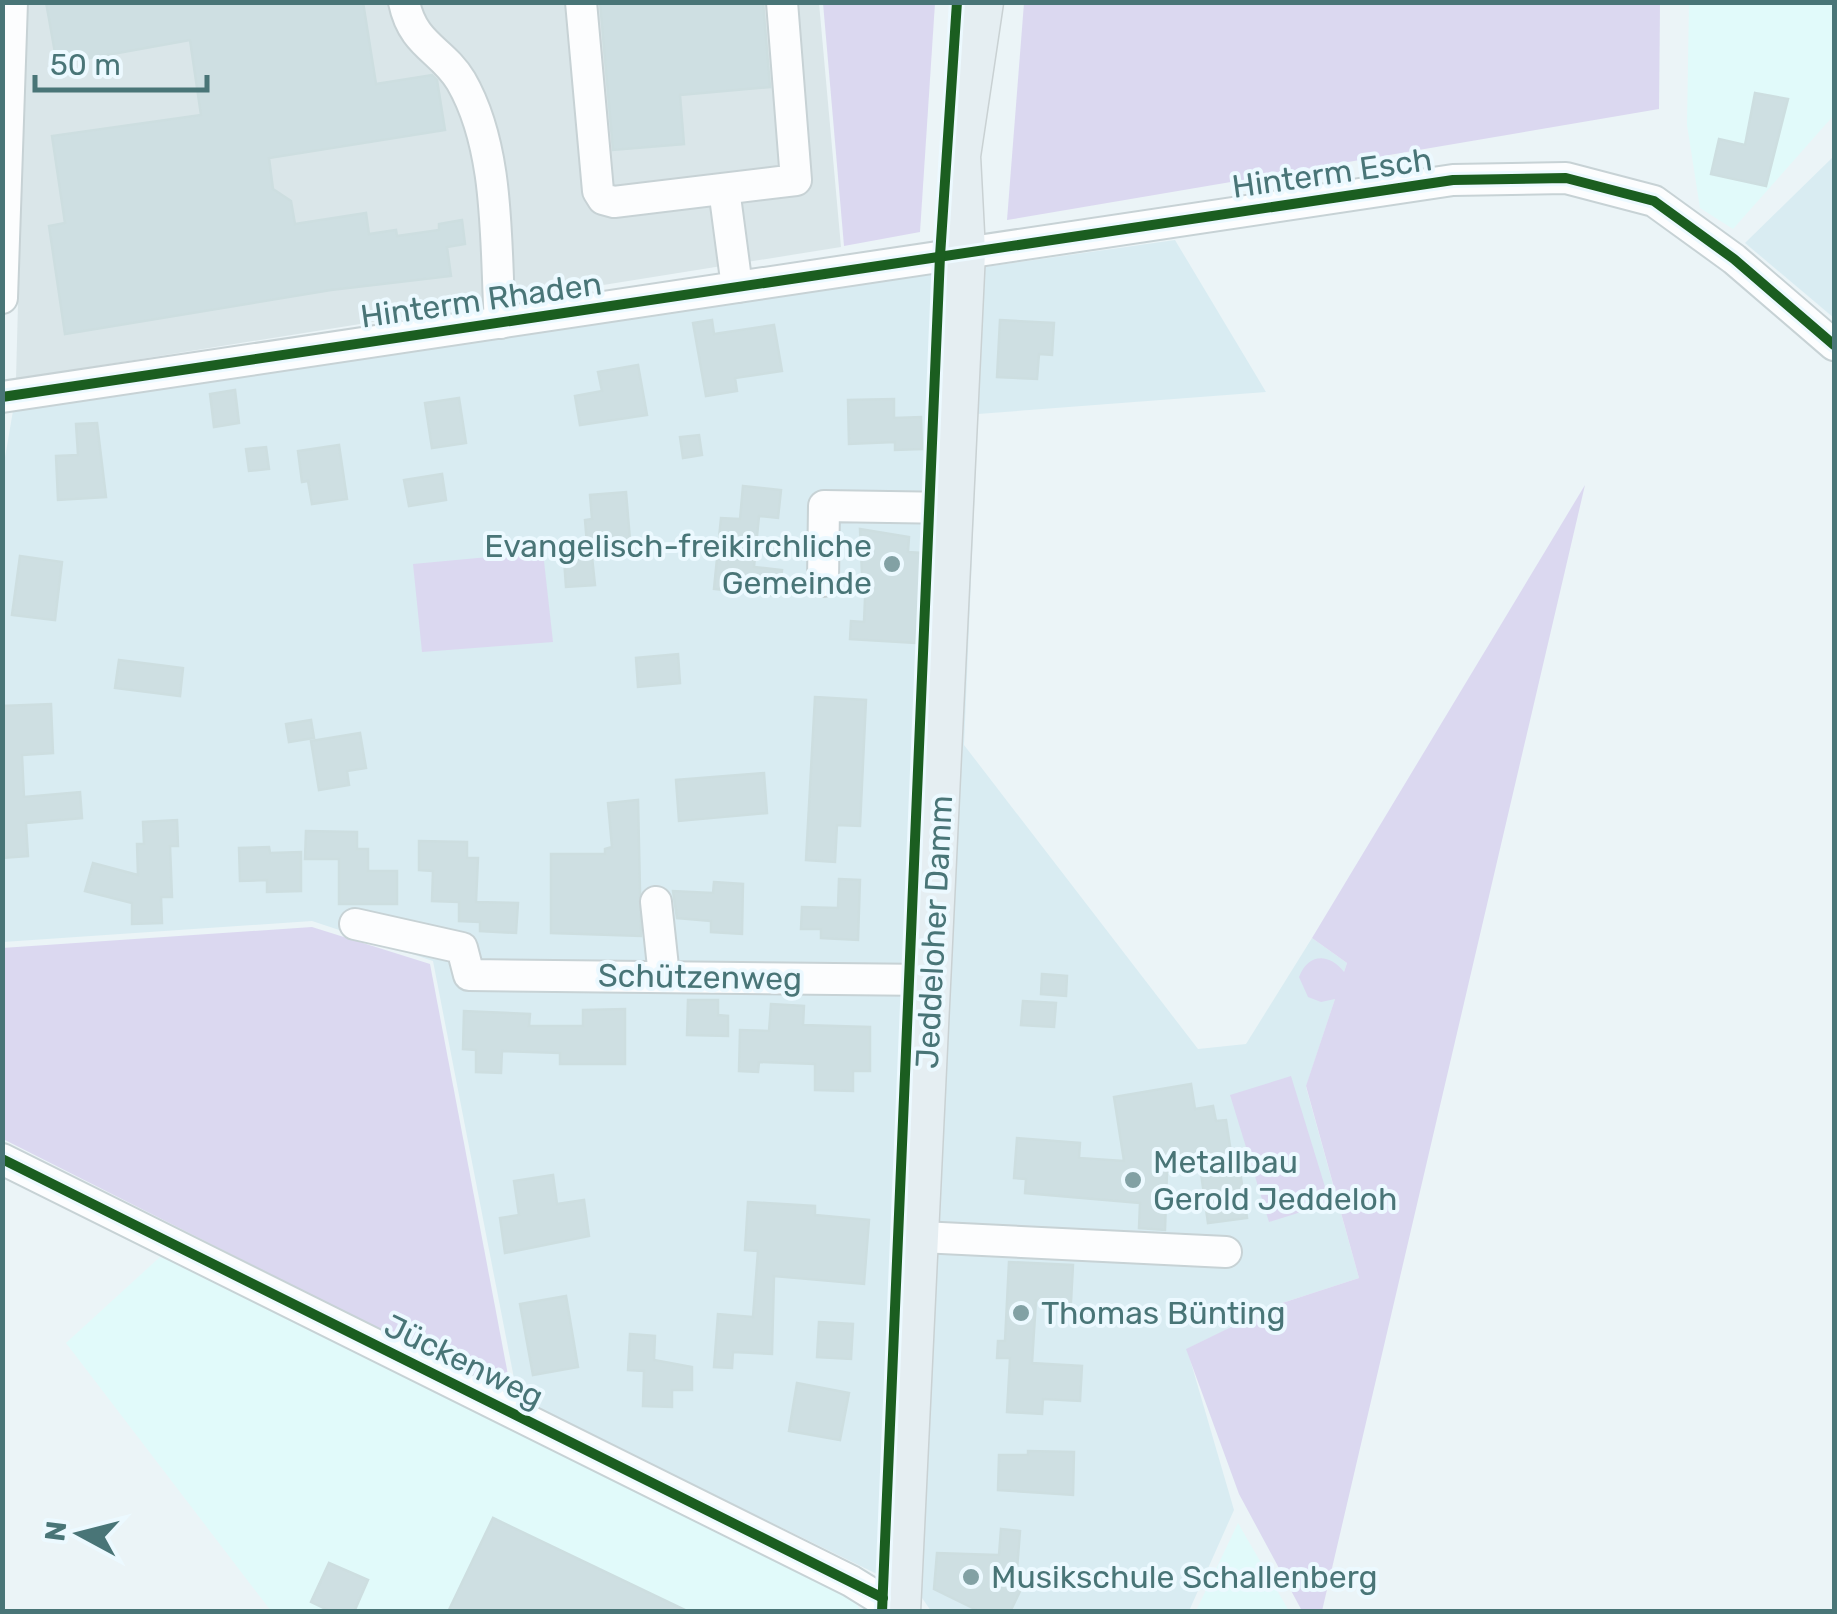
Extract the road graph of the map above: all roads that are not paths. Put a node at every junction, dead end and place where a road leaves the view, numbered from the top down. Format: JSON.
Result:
{"nodes":[{"id":1,"x":12,"y":2,"type":"edge"},
{"id":2,"x":404,"y":2,"type":"edge"},
{"id":3,"x":581,"y":2,"type":"edge"},
{"id":4,"x":782,"y":2,"type":"edge"},
{"id":5,"x":984,"y":2,"type":"edge"},
{"id":6,"x":724,"y":189,"type":"junction"},
{"id":7,"x":966,"y":252,"type":"junction"},
{"id":8,"x":737,"y":287,"type":"junction"},
{"id":9,"x":2,"y":298,"type":"edge"},
{"id":10,"x":500,"y":324,"type":"junction"},
{"id":11,"x":1834,"y":345,"type":"edge"},
{"id":12,"x":2,"y":396,"type":"edge"},
{"id":13,"x":954,"y":508,"type":"junction"},
{"id":14,"x":822,"y":581,"type":"dead end"},
{"id":15,"x":656,"y":902,"type":"dead end"},
{"id":16,"x":355,"y":924,"type":"dead end"},
{"id":17,"x":664,"y":976,"type":"junction"},
{"id":18,"x":932,"y":980,"type":"junction"},
{"id":19,"x":2,"y":1159,"type":"edge"},
{"id":20,"x":921,"y":1236,"type":"junction"},
{"id":21,"x":1226,"y":1252,"type":"dead end"},
{"id":22,"x":901,"y":1611,"type":"edge"}],
"edges":[{"from":1,"to":9,"type":"street"},
{"from":2,"to":10,"type":"street"},
{"from":3,"to":6,"type":"street"},
{"from":4,"to":6,"type":"street"},
{"from":5,"to":7,"type":"main road","name":"Jeddeloher Damm"},
{"from":6,"to":8,"type":"street"},
{"from":7,"to":8,"type":"street","name":"Hinterm Rhaden"},
{"from":7,"to":11,"type":"street","name":"Hinterm Esch"},
{"from":7,"to":13,"type":"main road","name":"Jeddeloher Damm"},
{"from":8,"to":10,"type":"street","name":"Hinterm Rhaden"},
{"from":10,"to":12,"type":"street","name":"Hinterm Rhaden"},
{"from":13,"to":14,"type":"street"},
{"from":13,"to":18,"type":"main road","name":"Jeddeloher Damm"},
{"from":15,"to":17,"type":"street"},
{"from":16,"to":17,"type":"street","name":"Schützenweg"},
{"from":17,"to":18,"type":"street","name":"Schützenweg"},
{"from":18,"to":20,"type":"main road","name":"Jeddeloher Damm"},
{"from":19,"to":22,"type":"street","name":"Jückenweg"},
{"from":20,"to":21,"type":"street"},
{"from":20,"to":22,"type":"main road","name":"Jeddeloher Damm"}]}
